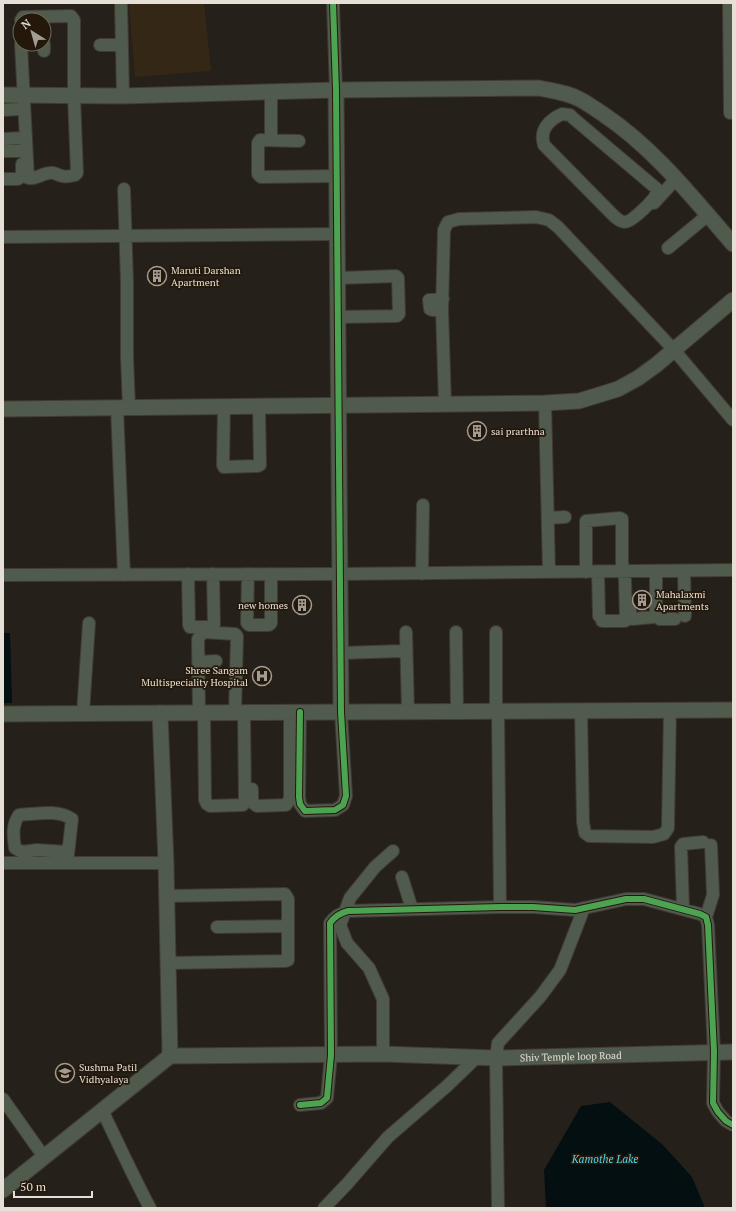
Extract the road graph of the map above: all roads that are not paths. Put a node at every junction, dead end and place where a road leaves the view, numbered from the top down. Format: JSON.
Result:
{"nodes":[{"id":1,"x":120,"y":3,"type":"edge"},
{"id":2,"x":333,"y":3,"type":"edge"},
{"id":3,"x":729,"y":3,"type":"edge"},
{"id":4,"x":52,"y":17,"type":"edge"},
{"id":5,"x":100,"y":45,"type":"dead end"},
{"id":6,"x":121,"y":45,"type":"junction"},
{"id":7,"x":21,"y":52,"type":"edge"},
{"id":8,"x":336,"y":90,"type":"junction"},
{"id":9,"x":271,"y":92,"type":"junction"},
{"id":10,"x":3,"y":95,"type":"edge"},
{"id":11,"x":74,"y":96,"type":"junction"},
{"id":12,"x":123,"y":96,"type":"junction"},
{"id":13,"x":577,"y":98,"type":"junction"},
{"id":14,"x":21,"y":100,"type":"junction"},
{"id":15,"x":3,"y":110,"type":"edge"},
{"id":16,"x":730,"y":113,"type":"dead end"},
{"id":17,"x":573,"y":118,"type":"junction"},
{"id":18,"x":21,"y":138,"type":"junction"},
{"id":19,"x":3,"y":139,"type":"edge"},
{"id":20,"x":271,"y":140,"type":"junction"},
{"id":21,"x":299,"y":141,"type":"dead end"},
{"id":22,"x":3,"y":151,"type":"edge"},
{"id":23,"x":21,"y":151,"type":"junction"},
{"id":24,"x":337,"y":176,"type":"junction"},
{"id":25,"x":3,"y":179,"type":"edge"},
{"id":26,"x":676,"y":179,"type":"junction"},
{"id":27,"x":124,"y":189,"type":"dead end"},
{"id":28,"x":649,"y":208,"type":"dead end"},
{"id":29,"x":708,"y":215,"type":"junction"},
{"id":30,"x":338,"y":234,"type":"junction"},
{"id":31,"x":125,"y":236,"type":"junction"},
{"id":32,"x":3,"y":238,"type":"edge"},
{"id":33,"x":733,"y":244,"type":"edge"},
{"id":34,"x":668,"y":248,"type":"dead end"},
{"id":35,"x":338,"y":278,"type":"junction"},
{"id":36,"x":733,"y":300,"type":"edge"},
{"id":37,"x":338,"y":317,"type":"junction"},
{"id":38,"x":674,"y":350,"type":"junction"},
{"id":39,"x":545,"y":403,"type":"junction"},
{"id":40,"x":445,"y":404,"type":"junction"},
{"id":41,"x":259,"y":406,"type":"junction"},
{"id":42,"x":339,"y":406,"type":"junction"},
{"id":43,"x":224,"y":407,"type":"junction"},
{"id":44,"x":123,"y":408,"type":"junction"},
{"id":45,"x":3,"y":409,"type":"edge"},
{"id":46,"x":733,"y":420,"type":"edge"},
{"id":47,"x":424,"y":505,"type":"dead end"},
{"id":48,"x":565,"y":517,"type":"dead end"},
{"id":49,"x":548,"y":518,"type":"junction"},
{"id":50,"x":582,"y":518,"type":"dead end"},
{"id":51,"x":733,"y":570,"type":"edge"},
{"id":52,"x":626,"y":571,"type":"junction"},
{"id":53,"x":657,"y":571,"type":"junction"},
{"id":54,"x":684,"y":571,"type":"junction"},
{"id":55,"x":549,"y":572,"type":"junction"},
{"id":56,"x":589,"y":572,"type":"junction"},
{"id":57,"x":124,"y":574,"type":"junction"},
{"id":58,"x":188,"y":574,"type":"junction"},
{"id":59,"x":215,"y":574,"type":"junction"},
{"id":60,"x":248,"y":574,"type":"junction"},
{"id":61,"x":271,"y":574,"type":"junction"},
{"id":62,"x":340,"y":574,"type":"junction"},
{"id":63,"x":422,"y":574,"type":"junction"},
{"id":64,"x":3,"y":575,"type":"edge"},
{"id":65,"x":88,"y":623,"type":"dead end"},
{"id":66,"x":217,"y":624,"type":"dead end"},
{"id":67,"x":496,"y":632,"type":"dead end"},
{"id":68,"x":454,"y":634,"type":"dead end"},
{"id":69,"x":401,"y":651,"type":"junction"},
{"id":70,"x":341,"y":653,"type":"junction"},
{"id":71,"x":216,"y":661,"type":"dead end"},
{"id":72,"x":198,"y":662,"type":"junction"},
{"id":73,"x":581,"y":710,"type":"junction"},
{"id":74,"x":670,"y":710,"type":"junction"},
{"id":75,"x":733,"y":710,"type":"edge"},
{"id":76,"x":497,"y":711,"type":"junction"},
{"id":77,"x":295,"y":712,"type":"junction"},
{"id":78,"x":341,"y":712,"type":"junction"},
{"id":79,"x":404,"y":712,"type":"junction"},
{"id":80,"x":455,"y":712,"type":"junction"},
{"id":81,"x":83,"y":713,"type":"junction"},
{"id":82,"x":160,"y":713,"type":"junction"},
{"id":83,"x":201,"y":713,"type":"junction"},
{"id":84,"x":242,"y":713,"type":"junction"},
{"id":85,"x":3,"y":714,"type":"edge"},
{"id":86,"x":393,"y":851,"type":"dead end"},
{"id":87,"x":68,"y":857,"type":"junction"},
{"id":88,"x":3,"y":863,"type":"edge"},
{"id":89,"x":166,"y":863,"type":"junction"},
{"id":90,"x":402,"y":877,"type":"dead end"},
{"id":91,"x":166,"y":896,"type":"junction"},
{"id":92,"x":500,"y":907,"type":"junction"},
{"id":93,"x":584,"y":908,"type":"junction"},
{"id":94,"x":412,"y":909,"type":"junction"},
{"id":95,"x":683,"y":909,"type":"junction"},
{"id":96,"x":345,"y":912,"type":"junction"},
{"id":97,"x":706,"y":917,"type":"junction"},
{"id":98,"x":288,"y":926,"type":"junction"},
{"id":99,"x":217,"y":927,"type":"dead end"},
{"id":100,"x":168,"y":963,"type":"junction"},
{"id":101,"x":714,"y":1052,"type":"junction"},
{"id":102,"x":733,"y":1052,"type":"edge"},
{"id":103,"x":383,"y":1054,"type":"junction"},
{"id":104,"x":331,"y":1055,"type":"junction"},
{"id":105,"x":170,"y":1056,"type":"junction"},
{"id":106,"x":476,"y":1058,"type":"junction"},
{"id":107,"x":496,"y":1058,"type":"junction"},
{"id":108,"x":3,"y":1099,"type":"edge"},
{"id":109,"x":300,"y":1104,"type":"dead end"},
{"id":110,"x":102,"y":1110,"type":"junction"},
{"id":111,"x":733,"y":1125,"type":"edge"},
{"id":112,"x":44,"y":1157,"type":"junction"},
{"id":113,"x":3,"y":1190,"type":"edge"},
{"id":114,"x":150,"y":1208,"type":"edge"},
{"id":115,"x":324,"y":1208,"type":"edge"},
{"id":116,"x":498,"y":1208,"type":"edge"}],
"edges":[{"from":1,"to":6,"type":"street"},
{"from":2,"to":8,"type":"street"},
{"from":3,"to":16,"type":"street"},
{"from":4,"to":11,"type":"street"},
{"from":5,"to":6,"type":"street"},
{"from":6,"to":12,"type":"street"},
{"from":7,"to":14,"type":"street"},
{"from":8,"to":9,"type":"street"},
{"from":8,"to":13,"type":"street"},
{"from":8,"to":24,"type":"street"},
{"from":9,"to":12,"type":"street"},
{"from":9,"to":20,"type":"street"},
{"from":10,"to":14,"type":"street"},
{"from":11,"to":12,"type":"street"},
{"from":11,"to":14,"type":"street"},
{"from":11,"to":14,"type":"street"},
{"from":13,"to":17,"type":"street"},
{"from":13,"to":26,"type":"street"},
{"from":14,"to":15,"type":"street"},
{"from":14,"to":18,"type":"street"},
{"from":17,"to":17,"type":"street"},
{"from":18,"to":19,"type":"street"},
{"from":18,"to":23,"type":"street"},
{"from":20,"to":21,"type":"street"},
{"from":20,"to":24,"type":"street"},
{"from":22,"to":23,"type":"street"},
{"from":23,"to":25,"type":"street"},
{"from":24,"to":30,"type":"street"},
{"from":26,"to":28,"type":"street"},
{"from":26,"to":29,"type":"street"},
{"from":27,"to":31,"type":"street"},
{"from":29,"to":33,"type":"street"},
{"from":29,"to":34,"type":"street"},
{"from":30,"to":31,"type":"street"},
{"from":30,"to":35,"type":"street"},
{"from":31,"to":32,"type":"street"},
{"from":31,"to":44,"type":"street"},
{"from":35,"to":37,"type":"street"},
{"from":35,"to":37,"type":"street"},
{"from":36,"to":38,"type":"street"},
{"from":37,"to":42,"type":"street"},
{"from":38,"to":39,"type":"street"},
{"from":38,"to":40,"type":"street"},
{"from":38,"to":46,"type":"street"},
{"from":39,"to":40,"type":"street"},
{"from":39,"to":49,"type":"street"},
{"from":40,"to":42,"type":"street"},
{"from":41,"to":42,"type":"street"},
{"from":41,"to":43,"type":"street"},
{"from":41,"to":43,"type":"street"},
{"from":42,"to":62,"type":"street"},
{"from":43,"to":44,"type":"street"},
{"from":44,"to":45,"type":"street"},
{"from":44,"to":57,"type":"street"},
{"from":47,"to":63,"type":"street"},
{"from":48,"to":49,"type":"street"},
{"from":49,"to":55,"type":"street"},
{"from":50,"to":56,"type":"street"},
{"from":51,"to":54,"type":"street"},
{"from":52,"to":53,"type":"street"},
{"from":52,"to":53,"type":"street"},
{"from":52,"to":56,"type":"street"},
{"from":52,"to":56,"type":"street"},
{"from":52,"to":56,"type":"street"},
{"from":53,"to":54,"type":"street"},
{"from":53,"to":54,"type":"street"},
{"from":55,"to":56,"type":"street"},
{"from":55,"to":63,"type":"street"},
{"from":57,"to":58,"type":"street"},
{"from":57,"to":64,"type":"street"},
{"from":58,"to":59,"type":"street"},
{"from":58,"to":59,"type":"street"},
{"from":59,"to":60,"type":"street"},
{"from":59,"to":66,"type":"street"},
{"from":60,"to":61,"type":"street"},
{"from":60,"to":61,"type":"street"},
{"from":61,"to":62,"type":"street"},
{"from":62,"to":63,"type":"street"},
{"from":62,"to":70,"type":"street"},
{"from":65,"to":81,"type":"street"},
{"from":67,"to":76,"type":"street"},
{"from":68,"to":80,"type":"street"},
{"from":69,"to":70,"type":"street"},
{"from":69,"to":79,"type":"street"},
{"from":69,"to":79,"type":"street"},
{"from":70,"to":78,"type":"street"},
{"from":71,"to":72,"type":"street"},
{"from":72,"to":83,"type":"street"},
{"from":72,"to":84,"type":"street"},
{"from":73,"to":74,"type":"street"},
{"from":73,"to":74,"type":"street"},
{"from":73,"to":76,"type":"street"},
{"from":74,"to":75,"type":"street"},
{"from":76,"to":80,"type":"street"},
{"from":76,"to":92,"type":"street"},
{"from":77,"to":78,"type":"street"},
{"from":77,"to":78,"type":"street"},
{"from":77,"to":84,"type":"street"},
{"from":77,"to":84,"type":"street"},
{"from":78,"to":79,"type":"street"},
{"from":79,"to":80,"type":"street"},
{"from":81,"to":82,"type":"street"},
{"from":81,"to":85,"type":"street"},
{"from":82,"to":83,"type":"street"},
{"from":82,"to":89,"type":"street"},
{"from":83,"to":84,"type":"street"},
{"from":83,"to":84,"type":"street"},
{"from":86,"to":96,"type":"street"},
{"from":87,"to":87,"type":"street"},
{"from":87,"to":88,"type":"street"},
{"from":87,"to":89,"type":"street"},
{"from":89,"to":91,"type":"street"},
{"from":90,"to":94,"type":"street"},
{"from":91,"to":98,"type":"street"},
{"from":91,"to":100,"type":"street"},
{"from":92,"to":93,"type":"street"},
{"from":92,"to":94,"type":"street"},
{"from":93,"to":95,"type":"street"},
{"from":93,"to":107,"type":"street"},
{"from":94,"to":96,"type":"street"},
{"from":95,"to":97,"type":"street"},
{"from":95,"to":97,"type":"street"},
{"from":96,"to":103,"type":"street"},
{"from":96,"to":104,"type":"street"},
{"from":97,"to":101,"type":"street"},
{"from":98,"to":99,"type":"street"},
{"from":98,"to":100,"type":"street"},
{"from":100,"to":105,"type":"street"},
{"from":101,"to":102,"type":"street","name":"Shiv Temple loop Road"},
{"from":101,"to":107,"type":"street","name":"Shiv Temple loop Road"},
{"from":101,"to":111,"type":"street"},
{"from":103,"to":104,"type":"street","name":"Shiv Temple loop Road"},
{"from":103,"to":106,"type":"street","name":"Shiv Temple loop Road"},
{"from":104,"to":105,"type":"street","name":"Shiv Temple loop Road"},
{"from":104,"to":109,"type":"street"},
{"from":105,"to":110,"type":"street"},
{"from":106,"to":107,"type":"street","name":"Shiv Temple loop Road"},
{"from":106,"to":115,"type":"street"},
{"from":107,"to":116,"type":"street"},
{"from":108,"to":112,"type":"street"},
{"from":110,"to":112,"type":"street"},
{"from":110,"to":114,"type":"street"},
{"from":112,"to":113,"type":"street"}]}
